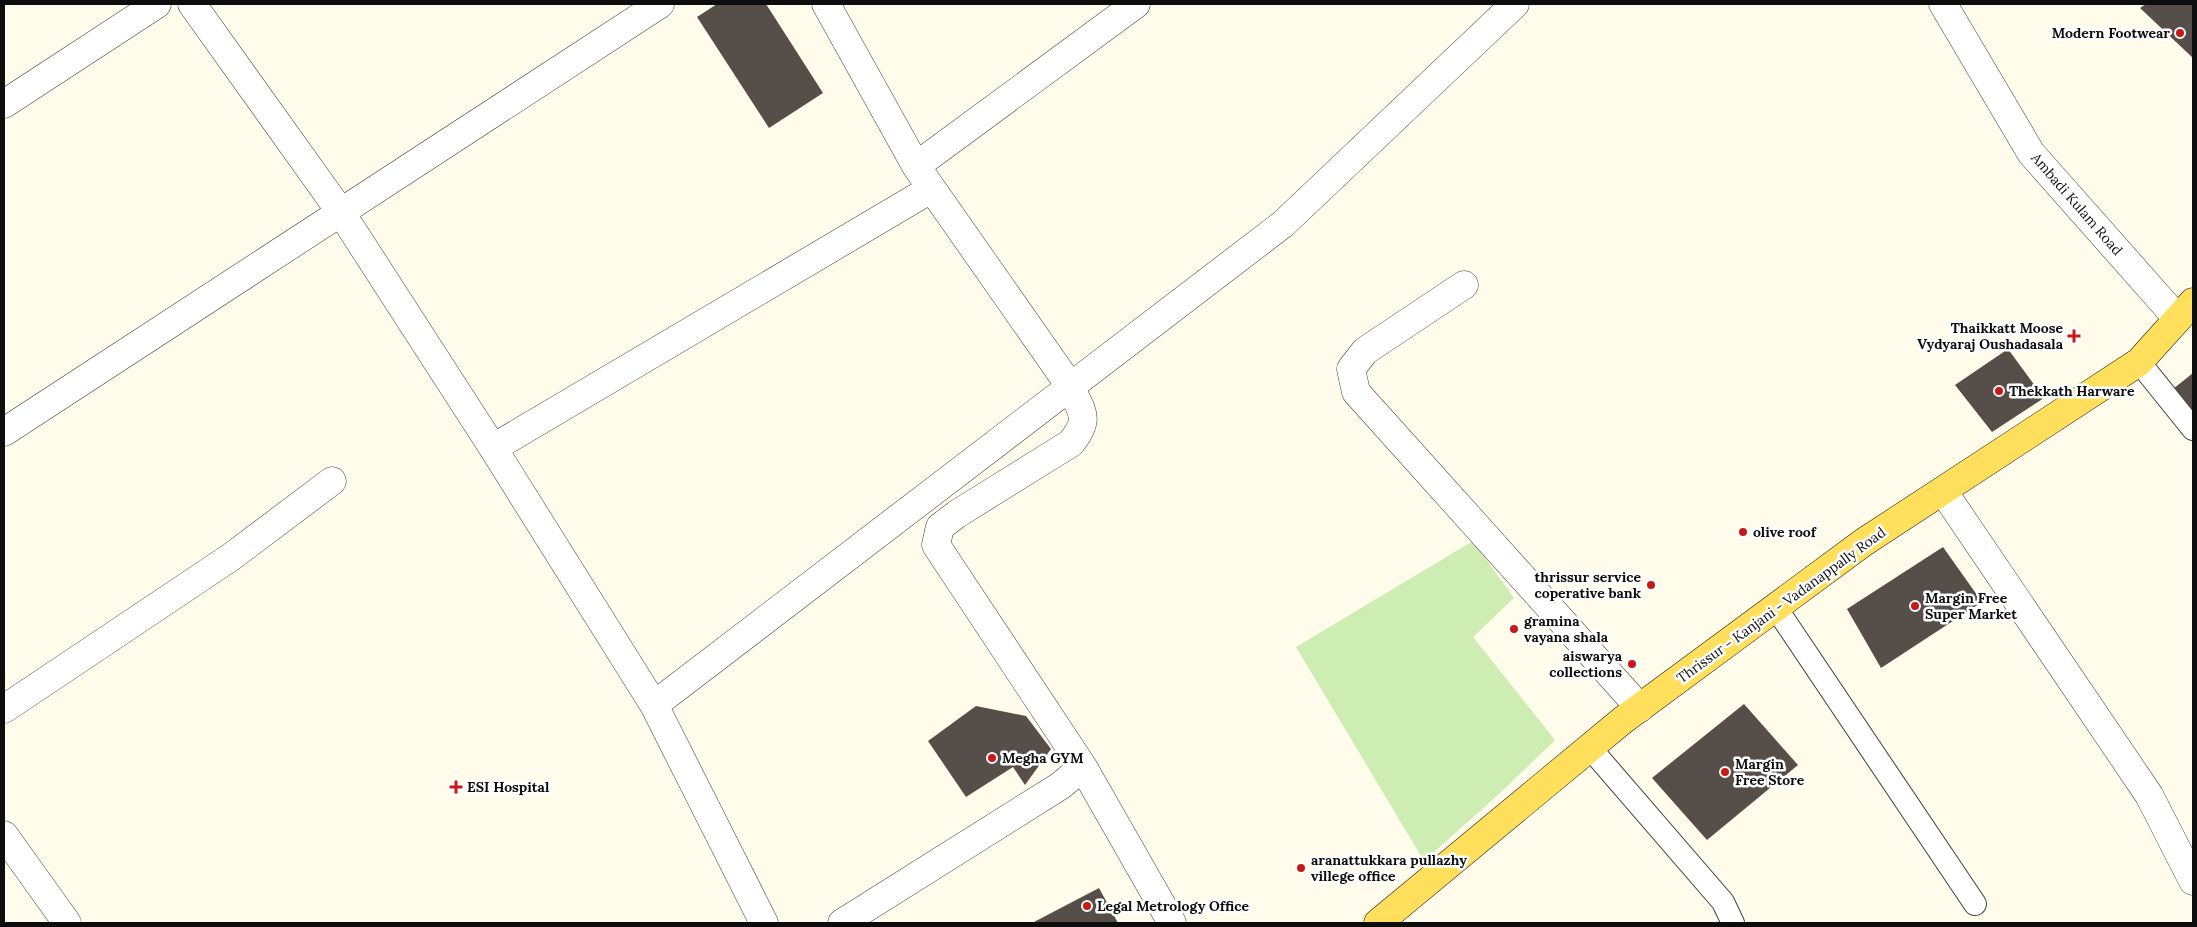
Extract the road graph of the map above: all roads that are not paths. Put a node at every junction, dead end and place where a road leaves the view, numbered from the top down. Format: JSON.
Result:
{"nodes":[{"id":1,"x":157,"y":4,"type":"edge"},
{"id":2,"x":192,"y":4,"type":"edge"},
{"id":3,"x":660,"y":4,"type":"edge"},
{"id":4,"x":826,"y":4,"type":"edge"},
{"id":5,"x":1136,"y":4,"type":"edge"},
{"id":6,"x":1515,"y":4,"type":"edge"},
{"id":7,"x":1943,"y":4,"type":"edge"},
{"id":8,"x":4,"y":104,"type":"edge"},
{"id":9,"x":916,"y":166,"type":"junction"},
{"id":10,"x":931,"y":189,"type":"junction"},
{"id":11,"x":340,"y":211,"type":"junction"},
{"id":12,"x":1464,"y":285,"type":"dead end"},
{"id":13,"x":2185,"y":310,"type":"edge"},
{"id":14,"x":2139,"y":362,"type":"junction"},
{"id":15,"x":1070,"y":386,"type":"junction"},
{"id":16,"x":2193,"y":429,"type":"edge"},
{"id":17,"x":4,"y":432,"type":"edge"},
{"id":18,"x":494,"y":448,"type":"junction"},
{"id":19,"x":332,"y":481,"type":"dead end"},
{"id":20,"x":1943,"y":491,"type":"junction"},
{"id":21,"x":1776,"y":608,"type":"junction"},
{"id":22,"x":654,"y":705,"type":"junction"},
{"id":23,"x":1640,"y":708,"type":"junction"},
{"id":24,"x":4,"y":709,"type":"edge"},
{"id":25,"x":1590,"y":748,"type":"junction"},
{"id":26,"x":1083,"y":767,"type":"junction"},
{"id":27,"x":4,"y":835,"type":"edge"},
{"id":28,"x":2193,"y":880,"type":"edge"},
{"id":29,"x":1975,"y":904,"type":"dead end"},
{"id":30,"x":66,"y":923,"type":"edge"},
{"id":31,"x":764,"y":923,"type":"edge"},
{"id":32,"x":842,"y":923,"type":"edge"},
{"id":33,"x":1172,"y":923,"type":"edge"},
{"id":34,"x":1378,"y":923,"type":"edge"},
{"id":35,"x":1733,"y":923,"type":"edge"}],
"edges":[{"from":1,"to":8,"type":"street"},
{"from":2,"to":11,"type":"street"},
{"from":3,"to":11,"type":"street"},
{"from":4,"to":9,"type":"street"},
{"from":5,"to":9,"type":"street"},
{"from":6,"to":15,"type":"street"},
{"from":7,"to":13,"type":"street","name":"Ambadi Kulam Road"},
{"from":9,"to":10,"type":"street"},
{"from":10,"to":15,"type":"street"},
{"from":10,"to":18,"type":"street"},
{"from":11,"to":17,"type":"street"},
{"from":11,"to":18,"type":"street"},
{"from":12,"to":23,"type":"street"},
{"from":13,"to":14,"type":"main road","name":"Thrissur - Kanjani - Vadanappally Road"},
{"from":14,"to":16,"type":"lane"},
{"from":14,"to":20,"type":"main road","name":"Thrissur - Kanjani - Vadanappally Road"},
{"from":15,"to":22,"type":"street"},
{"from":15,"to":26,"type":"street"},
{"from":18,"to":22,"type":"street"},
{"from":19,"to":24,"type":"street"},
{"from":20,"to":21,"type":"main road","name":"Thrissur - Kanjani - Vadanappally Road"},
{"from":20,"to":28,"type":"street"},
{"from":21,"to":23,"type":"main road","name":"Thrissur - Kanjani - Vadanappally Road"},
{"from":21,"to":29,"type":"lane"},
{"from":22,"to":31,"type":"street"},
{"from":23,"to":25,"type":"main road","name":"Thrissur - Kanjani - Vadanappally Road"},
{"from":25,"to":34,"type":"main road","name":"Thrissur - Kanjani - Vadanappally Road"},
{"from":25,"to":35,"type":"lane"},
{"from":26,"to":32,"type":"street"},
{"from":26,"to":33,"type":"street"},
{"from":27,"to":30,"type":"street"}]}
